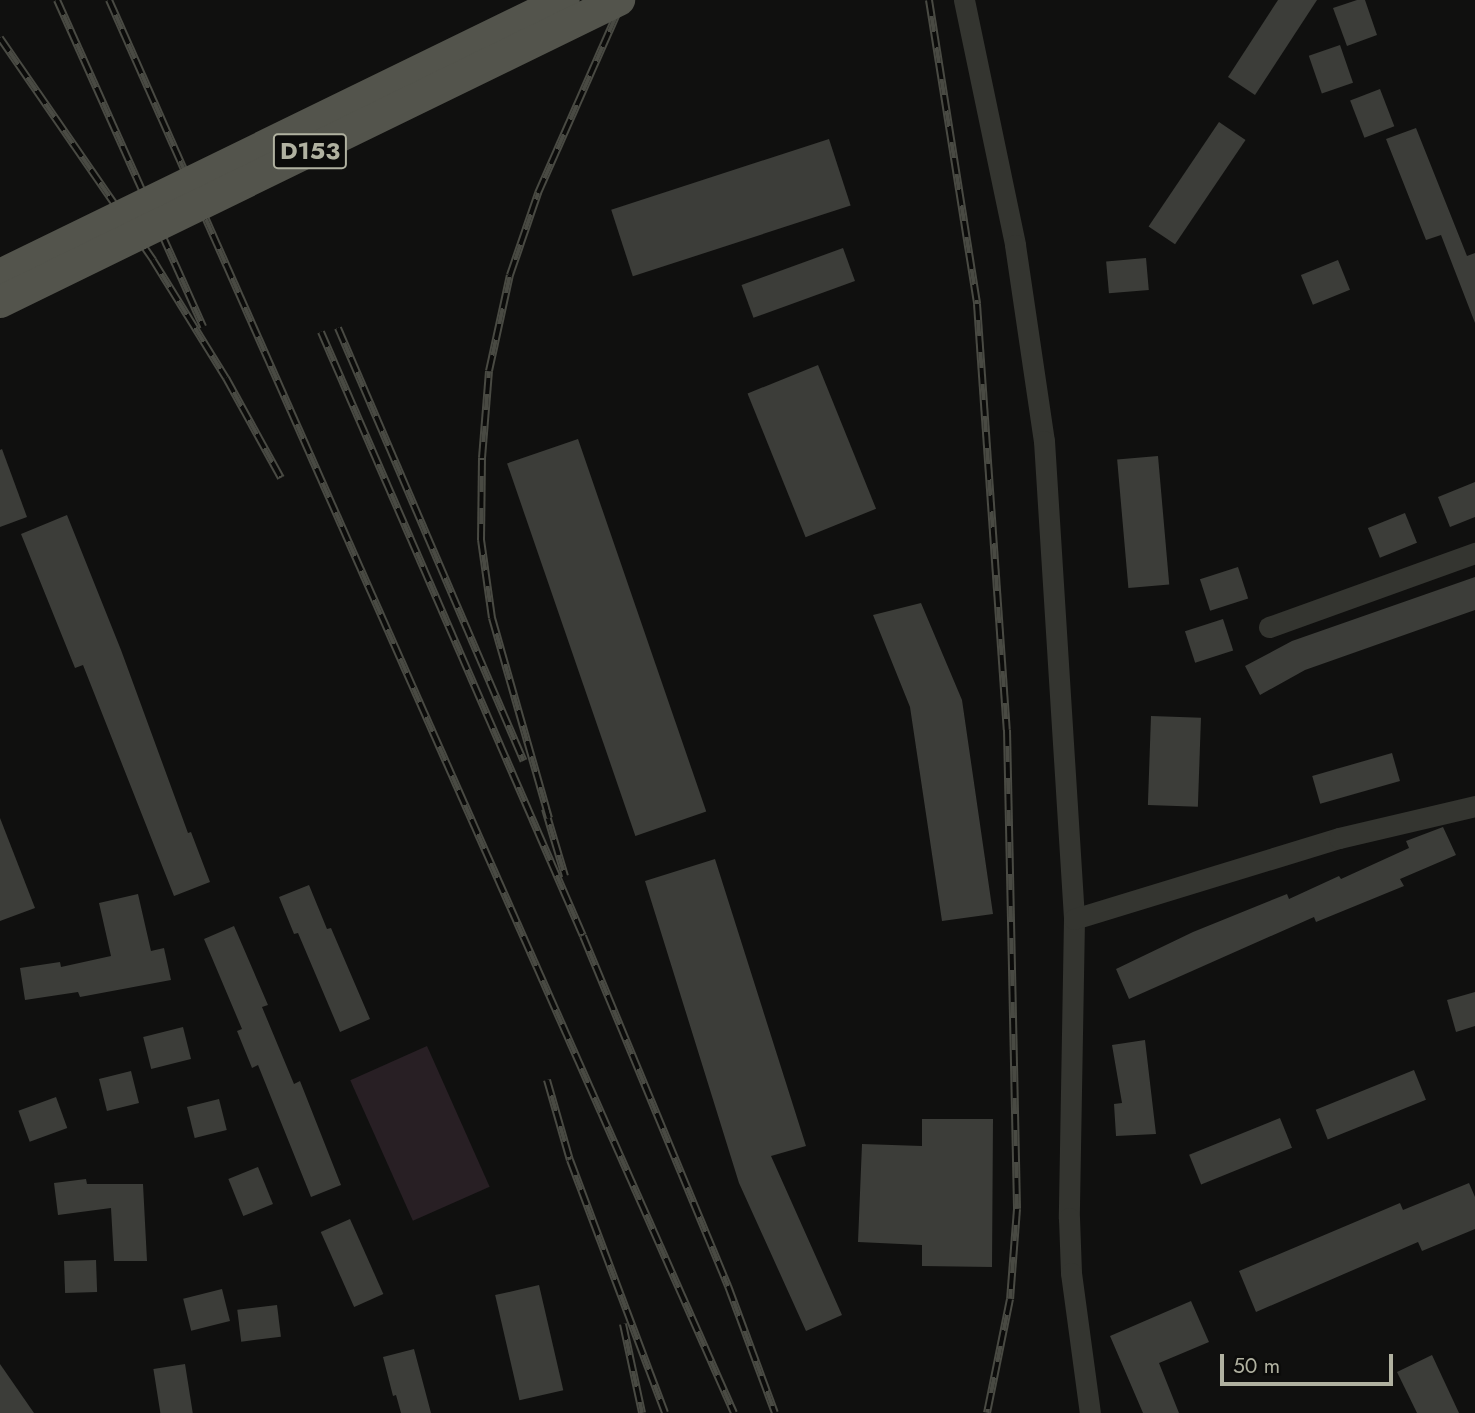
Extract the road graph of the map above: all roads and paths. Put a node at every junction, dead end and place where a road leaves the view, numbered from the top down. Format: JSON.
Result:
{"nodes":[{"id":1,"x":564,"y":0,"type":"edge"},
{"id":2,"x":619,"y":0,"type":"edge"},
{"id":3,"x":964,"y":0,"type":"edge"},
{"id":4,"x":0,"y":275,"type":"edge"},
{"id":5,"x":0,"y":302,"type":"edge"},
{"id":6,"x":1475,"y":552,"type":"edge"},
{"id":7,"x":1269,"y":627,"type":"dead end"},
{"id":8,"x":1475,"y":806,"type":"edge"},
{"id":9,"x":1074,"y":919,"type":"junction"},
{"id":10,"x":1090,"y":1413,"type":"edge"}],
"edges":[{"from":1,"to":4,"type":"main road","number":"D153","bridge":true},
{"from":2,"to":5,"type":"main road","number":"D153","bridge":true},
{"from":3,"to":9,"type":"street"},
{"from":6,"to":7,"type":"street"},
{"from":8,"to":9,"type":"street"},
{"from":9,"to":10,"type":"street"}]}
